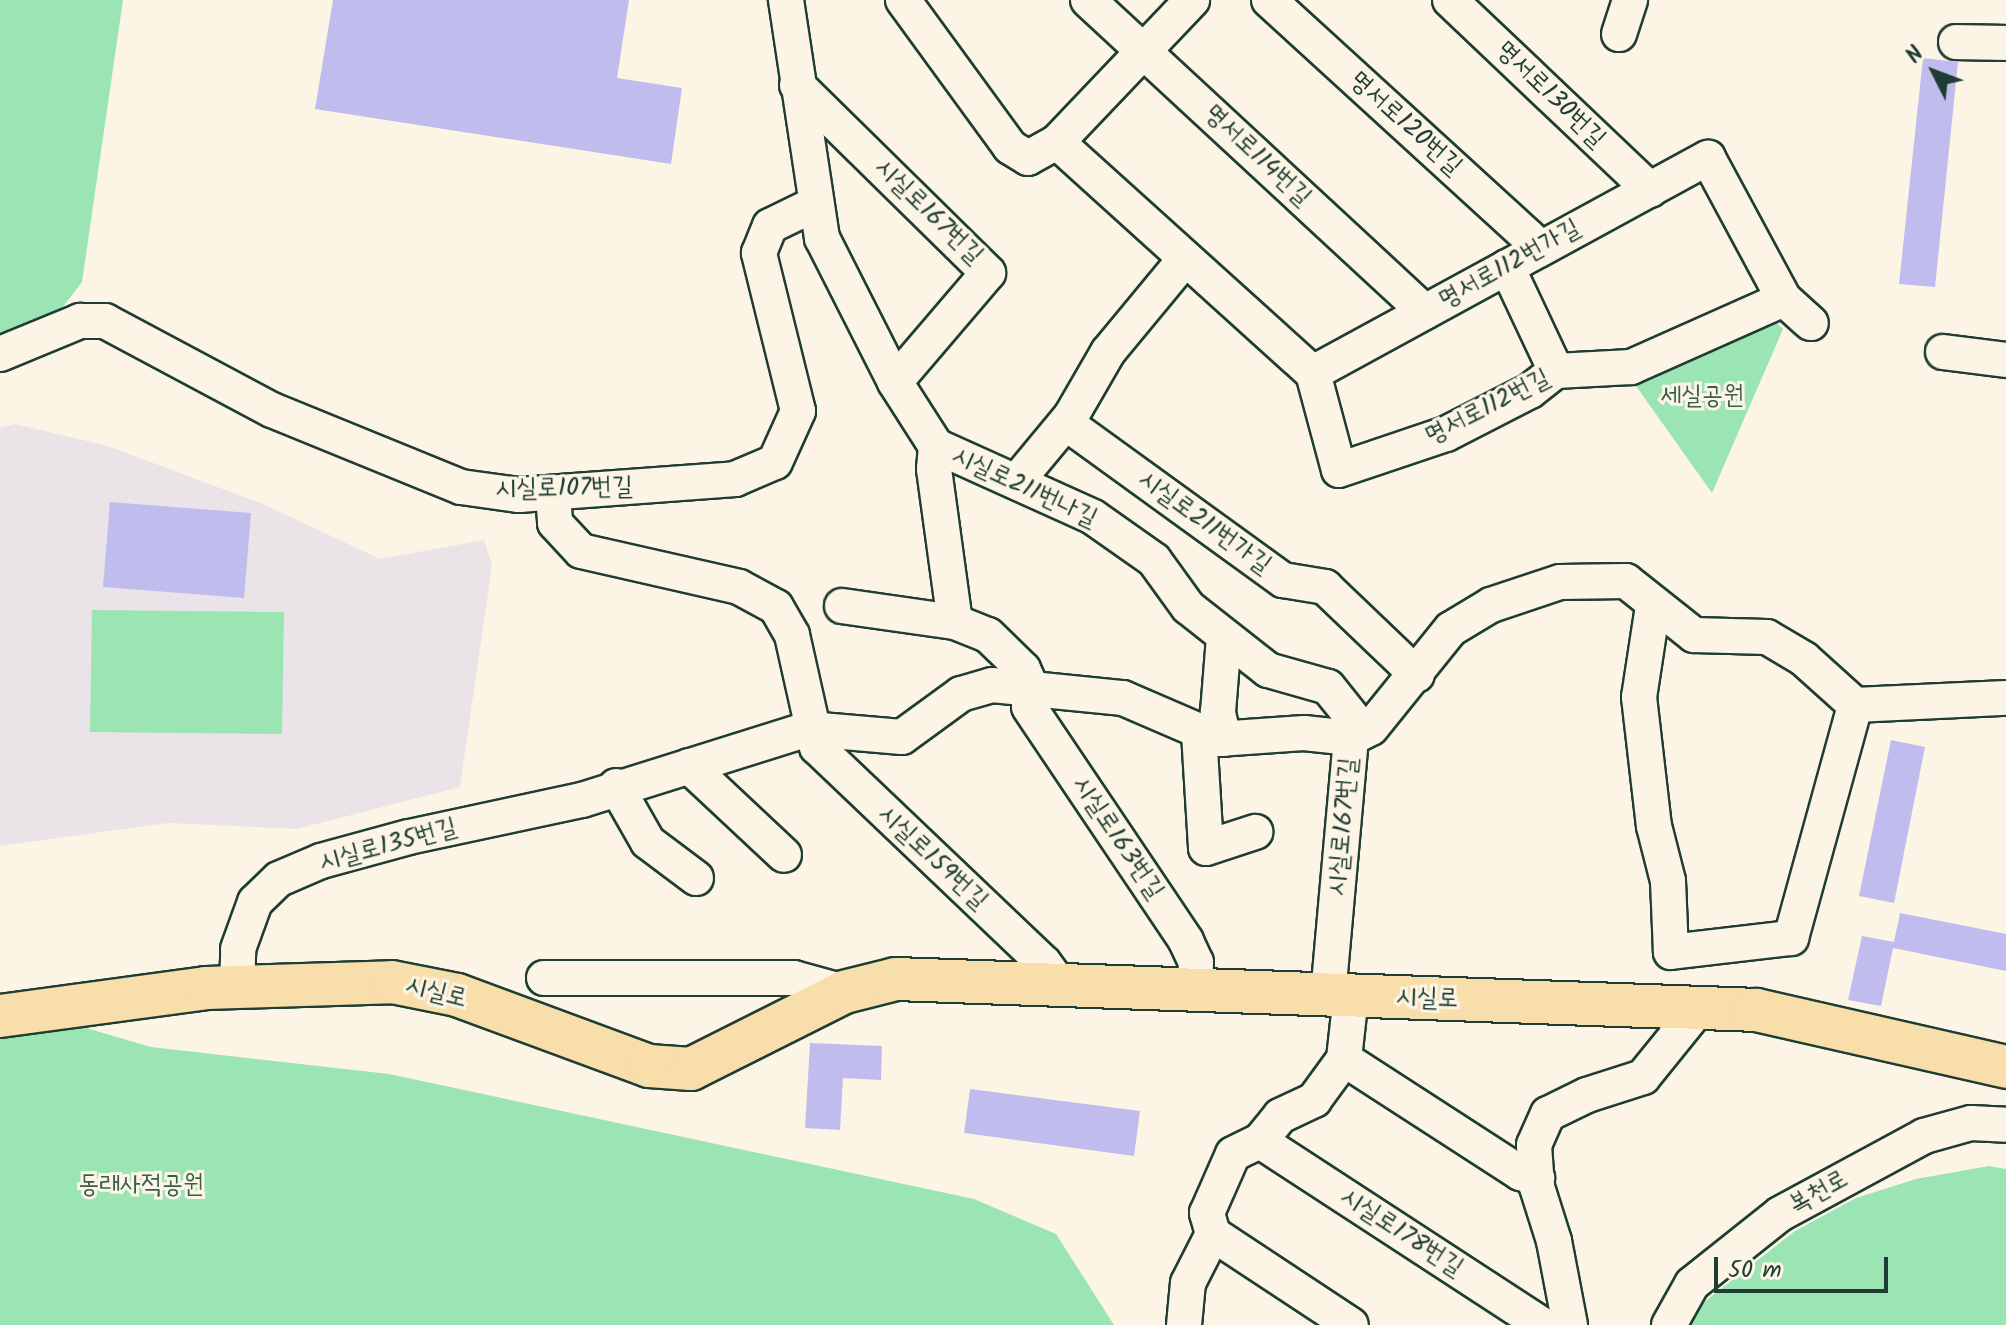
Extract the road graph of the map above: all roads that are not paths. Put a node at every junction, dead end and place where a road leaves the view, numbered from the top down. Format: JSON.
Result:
{"nodes":[{"id":1,"x":786,"y":0,"type":"edge"},
{"id":2,"x":903,"y":0,"type":"edge"},
{"id":3,"x":1088,"y":0,"type":"edge"},
{"id":4,"x":1192,"y":0,"type":"edge"},
{"id":5,"x":1269,"y":0,"type":"edge"},
{"id":6,"x":1450,"y":0,"type":"edge"},
{"id":7,"x":1630,"y":0,"type":"edge"},
{"id":8,"x":1619,"y":34,"type":"dead end"},
{"id":9,"x":1956,"y":42,"type":"dead end"},
{"id":10,"x":2006,"y":43,"type":"edge"},
{"id":11,"x":1143,"y":51,"type":"junction"},
{"id":12,"x":797,"y":85,"type":"junction"},
{"id":13,"x":1057,"y":142,"type":"junction"},
{"id":14,"x":1650,"y":190,"type":"junction"},
{"id":15,"x":813,"y":205,"type":"junction"},
{"id":16,"x":1541,"y":248,"type":"junction"},
{"id":17,"x":1185,"y":259,"type":"junction"},
{"id":18,"x":1507,"y":267,"type":"junction"},
{"id":19,"x":1784,"y":299,"type":"junction"},
{"id":20,"x":1425,"y":312,"type":"junction"},
{"id":21,"x":1811,"y":323,"type":"dead end"},
{"id":22,"x":1943,"y":352,"type":"dead end"},
{"id":23,"x":0,"y":354,"type":"edge"},
{"id":24,"x":2006,"y":360,"type":"edge"},
{"id":25,"x":1556,"y":371,"type":"junction"},
{"id":26,"x":1313,"y":373,"type":"junction"},
{"id":27,"x":895,"y":382,"type":"junction"},
{"id":28,"x":1066,"y":423,"type":"junction"},
{"id":29,"x":936,"y":446,"type":"junction"},
{"id":30,"x":1017,"y":481,"type":"junction"},
{"id":31,"x":553,"y":493,"type":"junction"},
{"id":32,"x":842,"y":606,"type":"dead end"},
{"id":33,"x":1653,"y":606,"type":"junction"},
{"id":34,"x":955,"y":622,"type":"junction"},
{"id":35,"x":1224,"y":638,"type":"junction"},
{"id":36,"x":1417,"y":675,"type":"junction"},
{"id":37,"x":1033,"y":691,"type":"junction"},
{"id":38,"x":2006,"y":698,"type":"edge"},
{"id":39,"x":1855,"y":705,"type":"junction"},
{"id":40,"x":809,"y":729,"type":"junction"},
{"id":41,"x":1211,"y":736,"type":"junction"},
{"id":42,"x":1351,"y":738,"type":"junction"},
{"id":43,"x":689,"y":766,"type":"junction"},
{"id":44,"x":616,"y":786,"type":"junction"},
{"id":45,"x":1255,"y":832,"type":"dead end"},
{"id":46,"x":784,"y":855,"type":"dead end"},
{"id":47,"x":696,"y":878,"type":"dead end"},
{"id":48,"x":544,"y":978,"type":"dead end"},
{"id":49,"x":1059,"y":984,"type":"junction"},
{"id":50,"x":237,"y":987,"type":"junction"},
{"id":51,"x":1195,"y":990,"type":"junction"},
{"id":52,"x":844,"y":992,"type":"junction"},
{"id":53,"x":1340,"y":996,"type":"junction"},
{"id":54,"x":1698,"y":1009,"type":"junction"},
{"id":55,"x":0,"y":1016,"type":"edge"},
{"id":56,"x":1344,"y":1059,"type":"junction"},
{"id":57,"x":2006,"y":1067,"type":"edge"},
{"id":58,"x":2006,"y":1125,"type":"edge"},
{"id":59,"x":1260,"y":1141,"type":"junction"},
{"id":60,"x":1537,"y":1178,"type":"junction"},
{"id":61,"x":1213,"y":1234,"type":"junction"},
{"id":62,"x":1184,"y":1325,"type":"edge"},
{"id":63,"x":1351,"y":1325,"type":"edge"},
{"id":64,"x":1542,"y":1325,"type":"edge"},
{"id":65,"x":1570,"y":1325,"type":"edge"},
{"id":66,"x":1669,"y":1325,"type":"edge"}],
"edges":[{"from":1,"to":12,"type":"street"},
{"from":2,"to":13,"type":"street"},
{"from":3,"to":11,"type":"street","name":"명서로114번길"},
{"from":4,"to":11,"type":"street"},
{"from":5,"to":16,"type":"street","name":"명서로120번길"},
{"from":6,"to":14,"type":"street","name":"명서로130번길"},
{"from":7,"to":8,"type":"street"},
{"from":9,"to":10,"type":"street"},
{"from":11,"to":13,"type":"street"},
{"from":11,"to":20,"type":"street","name":"명서로114번길"},
{"from":12,"to":15,"type":"street"},
{"from":12,"to":27,"type":"street","name":"시실로167번길"},
{"from":13,"to":17,"type":"street"},
{"from":14,"to":16,"type":"street","name":"명서로112번가길"},
{"from":14,"to":19,"type":"street","name":"명서로112번가길"},
{"from":15,"to":27,"type":"street"},
{"from":15,"to":31,"type":"street","name":"시실로107번길"},
{"from":16,"to":18,"type":"street","name":"명서로112번가길"},
{"from":17,"to":26,"type":"street"},
{"from":17,"to":28,"type":"street"},
{"from":18,"to":20,"type":"street","name":"명서로112번가길"},
{"from":18,"to":25,"type":"street"},
{"from":19,"to":21,"type":"street"},
{"from":19,"to":25,"type":"street","name":"명서로112번길"},
{"from":20,"to":26,"type":"street","name":"명서로112번가길"},
{"from":22,"to":24,"type":"street"},
{"from":23,"to":31,"type":"street","name":"시실로107번길"},
{"from":25,"to":26,"type":"street","name":"명서로112번길"},
{"from":27,"to":29,"type":"street"},
{"from":28,"to":30,"type":"street"},
{"from":28,"to":36,"type":"street","name":"시실로211번가길"},
{"from":29,"to":30,"type":"street","name":"시실로211번나길"},
{"from":29,"to":34,"type":"street"},
{"from":30,"to":35,"type":"street","name":"시실로211번나길"},
{"from":31,"to":40,"type":"street"},
{"from":32,"to":34,"type":"street"},
{"from":33,"to":36,"type":"street"},
{"from":33,"to":39,"type":"street"},
{"from":33,"to":39,"type":"street"},
{"from":34,"to":37,"type":"street"},
{"from":35,"to":41,"type":"street"},
{"from":35,"to":42,"type":"street","name":"시실로211번나길"},
{"from":36,"to":42,"type":"street"},
{"from":37,"to":40,"type":"street","name":"시실로135번길"},
{"from":37,"to":41,"type":"street","name":"시실로167번길"},
{"from":37,"to":51,"type":"street","name":"시실로163번길"},
{"from":38,"to":39,"type":"street"},
{"from":40,"to":43,"type":"street","name":"시실로135번길"},
{"from":40,"to":49,"type":"street","name":"시실로159번길"},
{"from":41,"to":42,"type":"street","name":"시실로167번길"},
{"from":41,"to":45,"type":"street"},
{"from":42,"to":53,"type":"street","name":"시실로167번길"},
{"from":43,"to":44,"type":"street","name":"시실로135번길"},
{"from":43,"to":46,"type":"street"},
{"from":44,"to":47,"type":"street"},
{"from":44,"to":50,"type":"street","name":"시실로135번길"},
{"from":48,"to":52,"type":"street","name":"시실로"},
{"from":49,"to":51,"type":"main road","name":"시실로"},
{"from":49,"to":52,"type":"main road","name":"시실로"},
{"from":50,"to":52,"type":"main road","name":"시실로"},
{"from":50,"to":55,"type":"main road","name":"시실로"},
{"from":51,"to":53,"type":"main road","name":"시실로"},
{"from":53,"to":54,"type":"main road","name":"시실로"},
{"from":53,"to":56,"type":"street","name":"시실로167번길"},
{"from":54,"to":57,"type":"main road","name":"시실로"},
{"from":54,"to":60,"type":"street"},
{"from":56,"to":59,"type":"street"},
{"from":56,"to":60,"type":"street"},
{"from":58,"to":66,"type":"street","name":"복천로"},
{"from":59,"to":61,"type":"street"},
{"from":59,"to":64,"type":"street","name":"시실로178번길"},
{"from":60,"to":65,"type":"street"},
{"from":61,"to":62,"type":"street"},
{"from":61,"to":63,"type":"street"}]}
